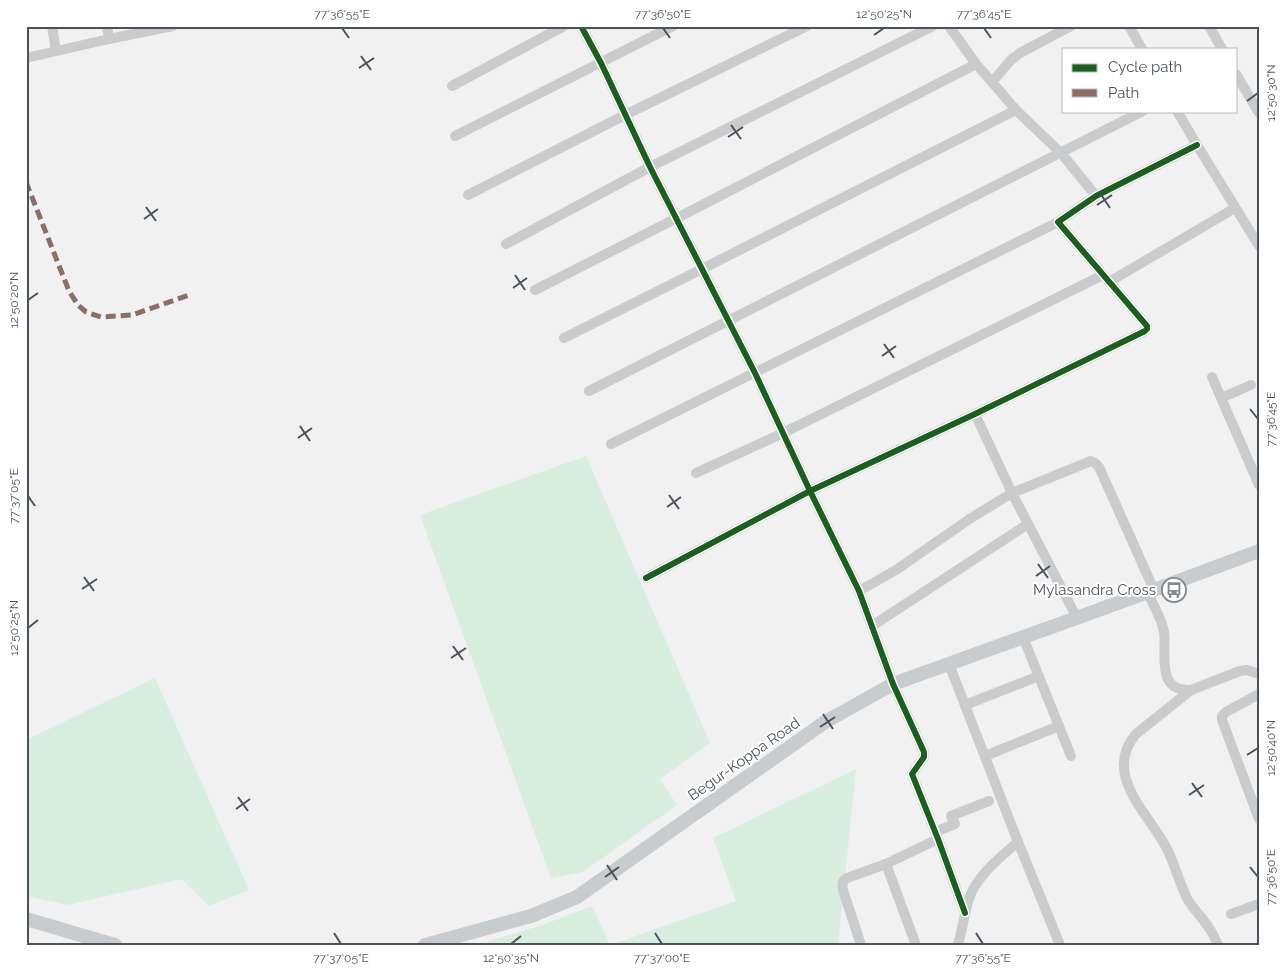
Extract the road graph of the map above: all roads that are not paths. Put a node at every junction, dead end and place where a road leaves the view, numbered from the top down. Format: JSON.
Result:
{"nodes":[{"id":1,"x":52,"y":26,"type":"edge"},
{"id":2,"x":107,"y":26,"type":"edge"},
{"id":3,"x":564,"y":26,"type":"edge"},
{"id":4,"x":581,"y":26,"type":"edge"},
{"id":5,"x":673,"y":26,"type":"edge"},
{"id":6,"x":808,"y":26,"type":"edge"},
{"id":7,"x":932,"y":26,"type":"edge"},
{"id":8,"x":949,"y":26,"type":"edge"},
{"id":9,"x":1071,"y":26,"type":"edge"},
{"id":10,"x":1129,"y":26,"type":"edge"},
{"id":11,"x":1209,"y":26,"type":"edge"},
{"id":12,"x":169,"y":27,"type":"edge"},
{"id":13,"x":109,"y":39,"type":"junction"},
{"id":14,"x":1141,"y":48,"type":"edge"},
{"id":15,"x":1221,"y":48,"type":"edge"},
{"id":16,"x":56,"y":51,"type":"junction"},
{"id":17,"x":26,"y":58,"type":"edge"},
{"id":18,"x":601,"y":64,"type":"junction"},
{"id":19,"x":976,"y":64,"type":"junction"},
{"id":20,"x":1238,"y":77,"type":"edge"},
{"id":21,"x":992,"y":82,"type":"junction"},
{"id":22,"x":452,"y":86,"type":"dead end"},
{"id":23,"x":1016,"y":110,"type":"junction"},
{"id":24,"x":1141,"y":112,"type":"edge"},
{"id":25,"x":1178,"y":112,"type":"edge"},
{"id":26,"x":1259,"y":113,"type":"edge"},
{"id":27,"x":625,"y":115,"type":"junction"},
{"id":28,"x":455,"y":136,"type":"dead end"},
{"id":29,"x":1197,"y":145,"type":"junction"},
{"id":30,"x":1061,"y":153,"type":"junction"},
{"id":31,"x":650,"y":167,"type":"junction"},
{"id":32,"x":468,"y":195,"type":"dead end"},
{"id":33,"x":1096,"y":196,"type":"junction"},
{"id":34,"x":1235,"y":208,"type":"junction"},
{"id":35,"x":677,"y":218,"type":"junction"},
{"id":36,"x":1058,"y":222,"type":"junction"},
{"id":37,"x":1255,"y":232,"type":"edge"},
{"id":38,"x":506,"y":244,"type":"dead end"},
{"id":39,"x":1259,"y":246,"type":"edge"},
{"id":40,"x":702,"y":269,"type":"junction"},
{"id":41,"x":1106,"y":279,"type":"junction"},
{"id":42,"x":535,"y":290,"type":"dead end"},
{"id":43,"x":729,"y":320,"type":"junction"},
{"id":44,"x":564,"y":338,"type":"dead end"},
{"id":45,"x":755,"y":373,"type":"junction"},
{"id":46,"x":1212,"y":377,"type":"dead end"},
{"id":47,"x":1251,"y":385,"type":"dead end"},
{"id":48,"x":589,"y":391,"type":"dead end"},
{"id":49,"x":1221,"y":398,"type":"junction"},
{"id":50,"x":975,"y":414,"type":"junction"},
{"id":51,"x":783,"y":433,"type":"junction"},
{"id":52,"x":611,"y":444,"type":"dead end"},
{"id":53,"x":696,"y":473,"type":"dead end"},
{"id":54,"x":1259,"y":485,"type":"edge"},
{"id":55,"x":810,"y":491,"type":"junction"},
{"id":56,"x":1012,"y":493,"type":"junction"},
{"id":57,"x":1028,"y":524,"type":"junction"},
{"id":58,"x":1259,"y":551,"type":"edge"},
{"id":59,"x":646,"y":578,"type":"dead end"},
{"id":60,"x":860,"y":591,"type":"junction"},
{"id":61,"x":1151,"y":592,"type":"junction"},
{"id":62,"x":1077,"y":618,"type":"junction"},
{"id":63,"x":872,"y":626,"type":"junction"},
{"id":64,"x":1023,"y":637,"type":"junction"},
{"id":65,"x":949,"y":664,"type":"junction"},
{"id":66,"x":1259,"y":674,"type":"edge"},
{"id":67,"x":1039,"y":676,"type":"junction"},
{"id":68,"x":893,"y":684,"type":"junction"},
{"id":69,"x":1191,"y":690,"type":"junction"},
{"id":70,"x":1259,"y":694,"type":"edge"},
{"id":71,"x":965,"y":706,"type":"junction"},
{"id":72,"x":1059,"y":726,"type":"junction"},
{"id":73,"x":985,"y":756,"type":"junction"},
{"id":74,"x":1071,"y":756,"type":"dead end"},
{"id":75,"x":989,"y":800,"type":"dead end"},
{"id":76,"x":1259,"y":819,"type":"edge"},
{"id":77,"x":937,"y":836,"type":"junction"},
{"id":78,"x":1018,"y":842,"type":"junction"},
{"id":79,"x":886,"y":864,"type":"junction"},
{"id":80,"x":1259,"y":904,"type":"edge"},
{"id":81,"x":965,"y":913,"type":"junction"},
{"id":82,"x":1230,"y":914,"type":"dead end"},
{"id":83,"x":26,"y":920,"type":"edge"},
{"id":84,"x":114,"y":945,"type":"edge"},
{"id":85,"x":425,"y":945,"type":"edge"},
{"id":86,"x":861,"y":945,"type":"edge"},
{"id":87,"x":916,"y":945,"type":"edge"},
{"id":88,"x":958,"y":945,"type":"edge"},
{"id":89,"x":1060,"y":945,"type":"edge"},
{"id":90,"x":1218,"y":945,"type":"edge"}],
"edges":[{"from":1,"to":16,"type":"street"},
{"from":2,"to":13,"type":"street"},
{"from":3,"to":22,"type":"street"},
{"from":4,"to":18,"type":"street"},
{"from":5,"to":18,"type":"street"},
{"from":6,"to":27,"type":"street"},
{"from":7,"to":31,"type":"street"},
{"from":8,"to":19,"type":"street"},
{"from":9,"to":21,"type":"street"},
{"from":10,"to":14,"type":"street"},
{"from":11,"to":15,"type":"street"},
{"from":12,"to":13,"type":"street"},
{"from":13,"to":16,"type":"street"},
{"from":16,"to":17,"type":"street"},
{"from":18,"to":27,"type":"street"},
{"from":18,"to":28,"type":"street"},
{"from":19,"to":21,"type":"street"},
{"from":19,"to":35,"type":"street"},
{"from":20,"to":26,"type":"street"},
{"from":21,"to":23,"type":"street"},
{"from":23,"to":30,"type":"street"},
{"from":23,"to":40,"type":"street"},
{"from":24,"to":30,"type":"street"},
{"from":25,"to":29,"type":"street"},
{"from":27,"to":31,"type":"street"},
{"from":27,"to":32,"type":"street"},
{"from":29,"to":33,"type":"street"},
{"from":29,"to":34,"type":"street"},
{"from":30,"to":33,"type":"street"},
{"from":30,"to":43,"type":"street"},
{"from":31,"to":35,"type":"street"},
{"from":31,"to":38,"type":"street"},
{"from":33,"to":36,"type":"street"},
{"from":34,"to":37,"type":"street"},
{"from":34,"to":41,"type":"street"},
{"from":35,"to":40,"type":"street"},
{"from":35,"to":42,"type":"street"},
{"from":36,"to":41,"type":"street"},
{"from":36,"to":45,"type":"street"},
{"from":37,"to":39,"type":"street"},
{"from":40,"to":43,"type":"street"},
{"from":40,"to":44,"type":"street"},
{"from":41,"to":50,"type":"street"},
{"from":41,"to":51,"type":"street"},
{"from":43,"to":45,"type":"street"},
{"from":43,"to":48,"type":"street"},
{"from":45,"to":51,"type":"street"},
{"from":45,"to":52,"type":"street"},
{"from":46,"to":49,"type":"street"},
{"from":47,"to":49,"type":"street"},
{"from":49,"to":54,"type":"street"},
{"from":50,"to":55,"type":"street"},
{"from":50,"to":56,"type":"street"},
{"from":51,"to":53,"type":"street"},
{"from":51,"to":55,"type":"street"},
{"from":55,"to":59,"type":"street"},
{"from":55,"to":60,"type":"street"},
{"from":56,"to":57,"type":"street"},
{"from":56,"to":60,"type":"street"},
{"from":56,"to":61,"type":"street"},
{"from":57,"to":62,"type":"street"},
{"from":57,"to":63,"type":"street"},
{"from":58,"to":61,"type":"main road","name":"Begur-Koppa Road"},
{"from":60,"to":63,"type":"street"},
{"from":61,"to":62,"type":"main road","name":"Begur-Koppa Road"},
{"from":61,"to":69,"type":"street"},
{"from":62,"to":64,"type":"main road","name":"Begur-Koppa Road"},
{"from":63,"to":68,"type":"street"},
{"from":64,"to":65,"type":"main road","name":"Begur-Koppa Road"},
{"from":64,"to":67,"type":"street"},
{"from":65,"to":68,"type":"main road","name":"Begur-Koppa Road"},
{"from":65,"to":71,"type":"street"},
{"from":66,"to":69,"type":"street"},
{"from":67,"to":71,"type":"street"},
{"from":67,"to":72,"type":"street"},
{"from":68,"to":77,"type":"street"},
{"from":68,"to":85,"type":"main road","name":"Begur-Koppa Road"},
{"from":69,"to":90,"type":"street"},
{"from":70,"to":76,"type":"street"},
{"from":71,"to":73,"type":"street"},
{"from":72,"to":73,"type":"street"},
{"from":72,"to":74,"type":"street"},
{"from":73,"to":78,"type":"street"},
{"from":75,"to":77,"type":"street"},
{"from":77,"to":79,"type":"street"},
{"from":77,"to":81,"type":"street"},
{"from":78,"to":81,"type":"street"},
{"from":78,"to":89,"type":"street"},
{"from":79,"to":86,"type":"street"},
{"from":79,"to":87,"type":"street"},
{"from":80,"to":82,"type":"street"},
{"from":81,"to":88,"type":"street"},
{"from":83,"to":84,"type":"main road"}]}
